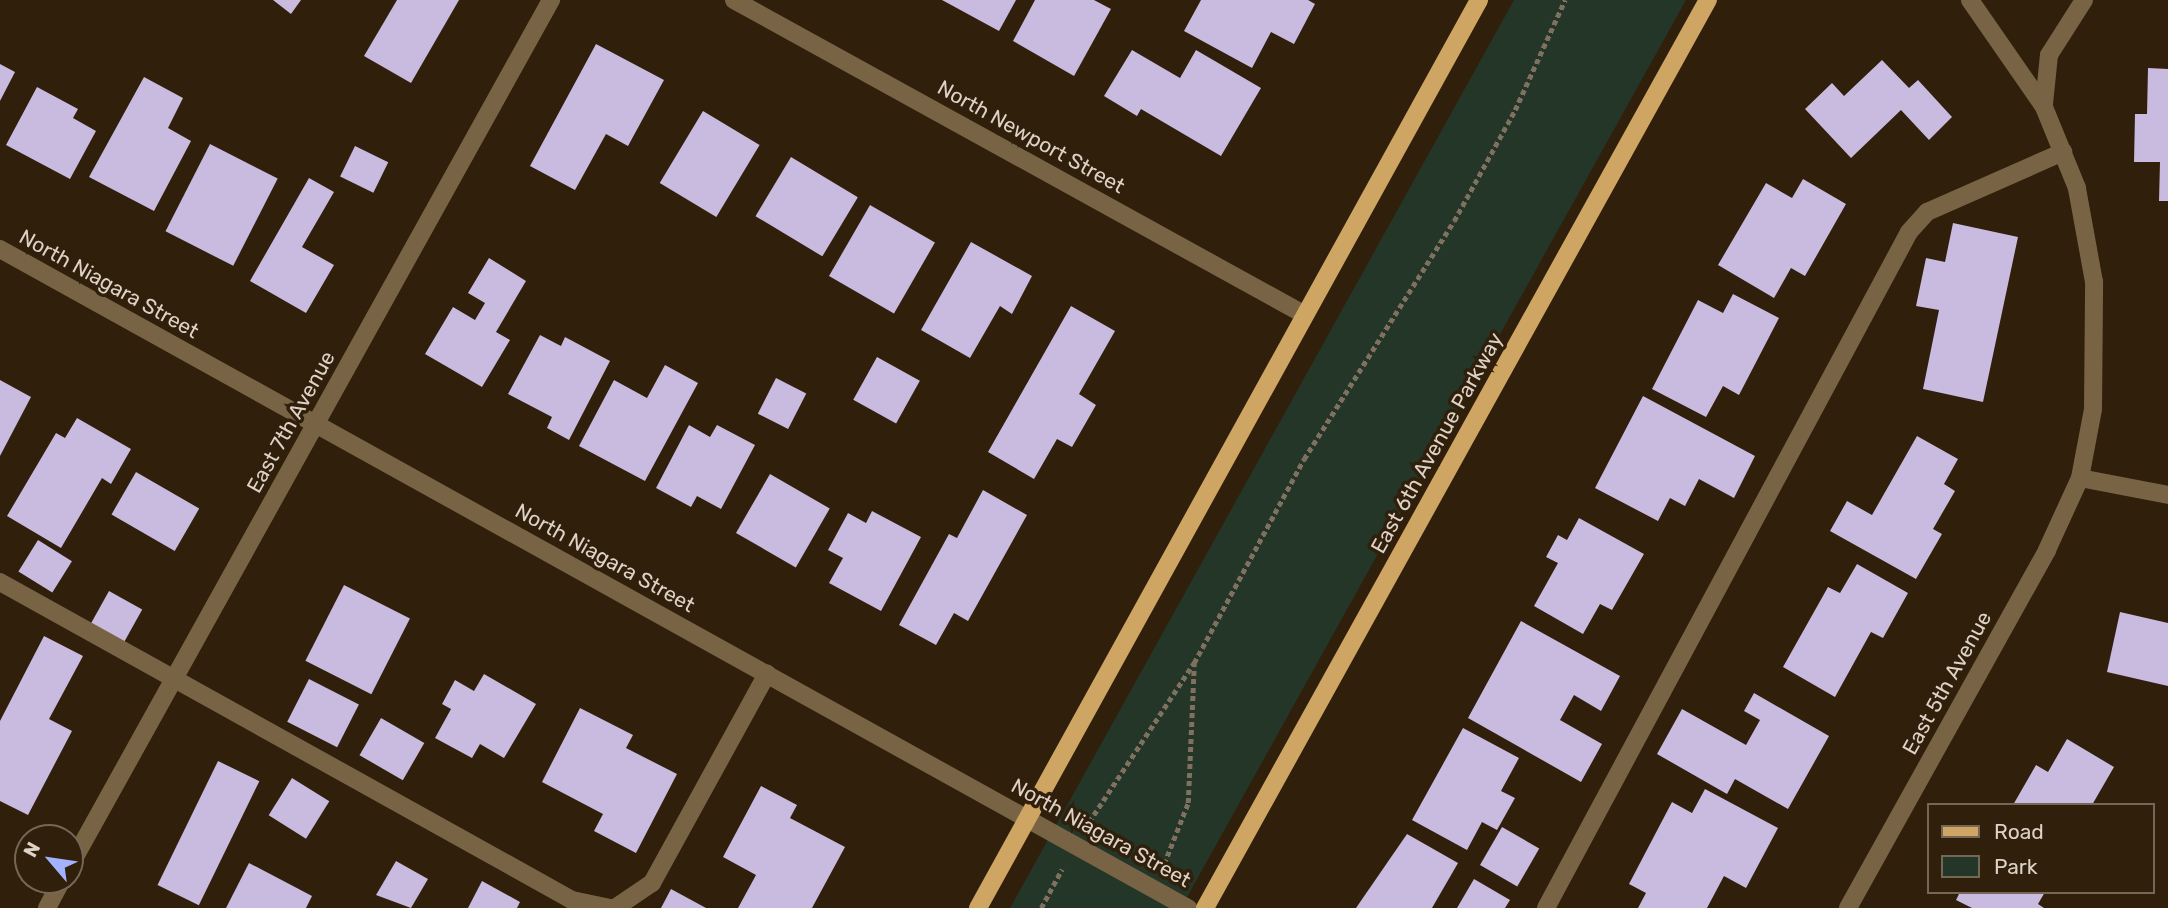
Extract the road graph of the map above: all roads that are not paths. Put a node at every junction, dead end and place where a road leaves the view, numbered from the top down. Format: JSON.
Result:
{"nodes":[{"id":1,"x":551,"y":0,"type":"edge"},
{"id":2,"x":734,"y":0,"type":"edge"},
{"id":3,"x":1479,"y":0,"type":"edge"},
{"id":4,"x":1708,"y":0,"type":"edge"},
{"id":5,"x":1970,"y":0,"type":"edge"},
{"id":6,"x":2084,"y":0,"type":"edge"},
{"id":7,"x":2045,"y":107,"type":"junction"},
{"id":8,"x":2063,"y":152,"type":"junction"},
{"id":9,"x":0,"y":249,"type":"edge"},
{"id":10,"x":1305,"y":315,"type":"junction"},
{"id":11,"x":316,"y":424,"type":"junction"},
{"id":12,"x":2080,"y":478,"type":"junction"},
{"id":13,"x":2168,"y":495,"type":"edge"},
{"id":14,"x":0,"y":582,"type":"edge"},
{"id":15,"x":768,"y":674,"type":"junction"},
{"id":16,"x":174,"y":679,"type":"junction"},
{"id":17,"x":1027,"y":818,"type":"junction"},
{"id":18,"x":84,"y":841,"type":"edge"},
{"id":19,"x":610,"y":908,"type":"edge"},
{"id":20,"x":615,"y":908,"type":"edge"},
{"id":21,"x":978,"y":908,"type":"edge"},
{"id":22,"x":1188,"y":908,"type":"edge"},
{"id":23,"x":1205,"y":908,"type":"edge"},
{"id":24,"x":1546,"y":908,"type":"edge"},
{"id":25,"x":1848,"y":908,"type":"edge"}],
"edges":[{"from":1,"to":11,"type":"street","name":"East 7th Avenue"},
{"from":2,"to":10,"type":"street","name":"North Newport Street"},
{"from":3,"to":10,"type":"main road"},
{"from":4,"to":23,"type":"main road","name":"East 6th Avenue Parkway"},
{"from":5,"to":7,"type":"street"},
{"from":6,"to":7,"type":"street"},
{"from":7,"to":8,"type":"street","name":"East 5th Avenue"},
{"from":8,"to":12,"type":"street","name":"East 5th Avenue"},
{"from":8,"to":24,"type":"street"},
{"from":9,"to":11,"type":"street","name":"North Niagara Street"},
{"from":10,"to":17,"type":"main road"},
{"from":11,"to":15,"type":"street","name":"North Niagara Street"},
{"from":11,"to":16,"type":"street","name":"East 7th Avenue"},
{"from":12,"to":13,"type":"street"},
{"from":12,"to":25,"type":"street","name":"East 5th Avenue"},
{"from":14,"to":16,"type":"street"},
{"from":15,"to":17,"type":"street","name":"North Niagara Street"},
{"from":15,"to":20,"type":"street"},
{"from":16,"to":18,"type":"street","name":"East 7th Avenue"},
{"from":16,"to":19,"type":"street"},
{"from":17,"to":21,"type":"main road"},
{"from":17,"to":22,"type":"street","name":"North Niagara Street"}]}
